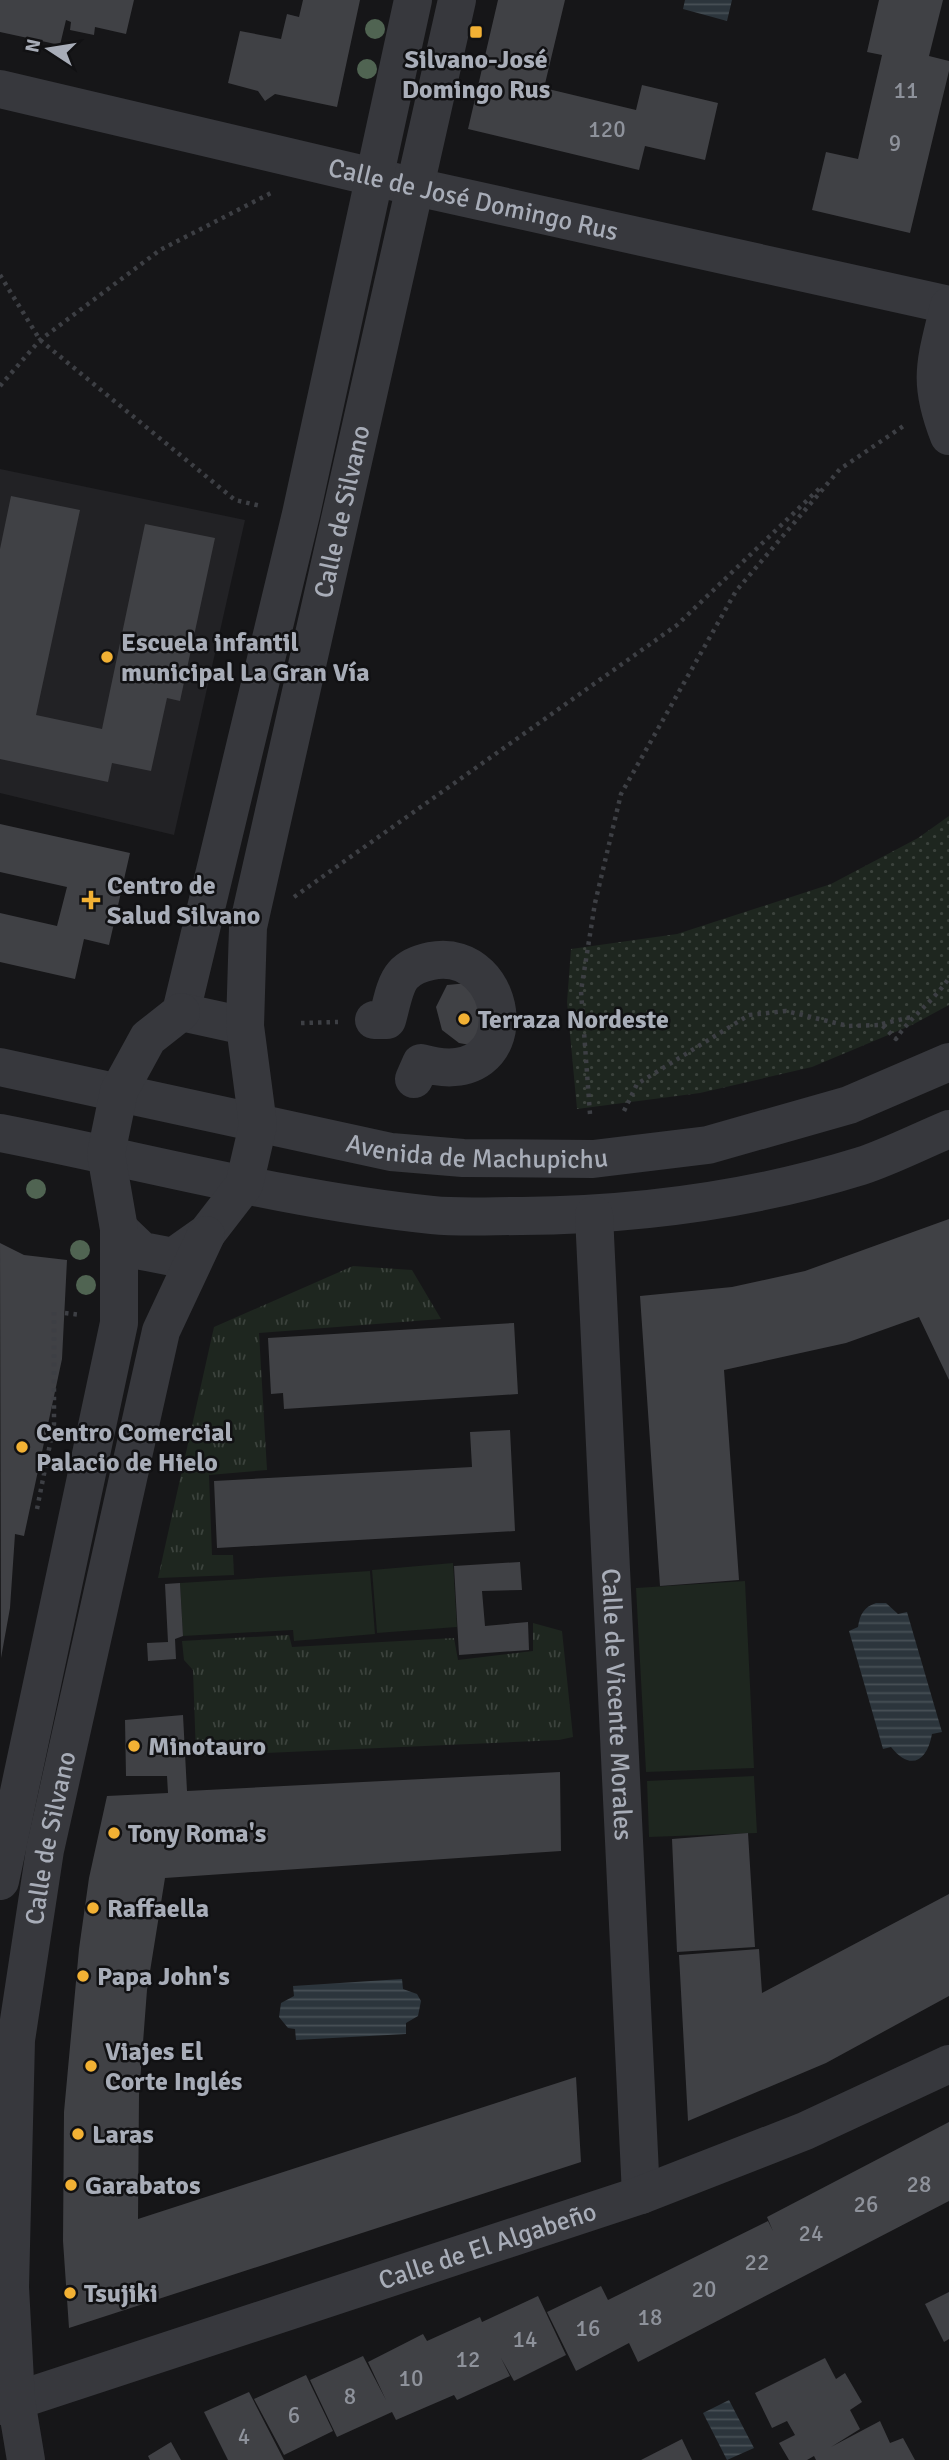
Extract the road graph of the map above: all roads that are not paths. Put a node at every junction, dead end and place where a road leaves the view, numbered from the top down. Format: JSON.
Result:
{"nodes":[{"id":1,"x":413,"y":0,"type":"edge"},
{"id":2,"x":457,"y":0,"type":"edge"},
{"id":3,"x":0,"y":89,"type":"edge"},
{"id":4,"x":376,"y":176,"type":"junction"},
{"id":5,"x":416,"y":187,"type":"junction"},
{"id":6,"x":949,"y":306,"type":"edge"},
{"id":7,"x":949,"y":436,"type":"edge"},
{"id":8,"x":181,"y":1012,"type":"junction"},
{"id":9,"x":380,"y":1020,"type":"joint"},
{"id":10,"x":245,"y":1026,"type":"junction"},
{"id":11,"x":949,"y":1062,"type":"edge"},
{"id":12,"x":0,"y":1067,"type":"edge"},
{"id":13,"x":120,"y":1091,"type":"junction"},
{"id":14,"x":258,"y":1125,"type":"junction"},
{"id":15,"x":949,"y":1129,"type":"edge"},
{"id":16,"x":0,"y":1133,"type":"edge"},
{"id":17,"x":106,"y":1154,"type":"junction"},
{"id":18,"x":244,"y":1185,"type":"junction"},
{"id":19,"x":594,"y":1215,"type":"junction"},
{"id":20,"x":119,"y":1229,"type":"junction"},
{"id":21,"x":207,"y":1233,"type":"junction"},
{"id":22,"x":0,"y":1881,"type":"edge"},
{"id":23,"x":949,"y":2064,"type":"edge"},
{"id":24,"x":641,"y":2195,"type":"junction"},
{"id":25,"x":8,"y":2403,"type":"edge"},
{"id":26,"x":26,"y":2460,"type":"edge"}],
"edges":[{"from":1,"to":4,"type":"street","name":"Calle de Silvano"},
{"from":2,"to":5,"type":"street","name":"Calle de Silvano"},
{"from":3,"to":4,"type":"street","name":"Calle de José Domingo Rus"},
{"from":4,"to":5,"type":"street","name":"Calle de José Domingo Rus"},
{"from":4,"to":8,"type":"street","name":"Calle de Silvano"},
{"from":5,"to":6,"type":"street","name":"Calle de José Domingo Rus"},
{"from":5,"to":10,"type":"street","name":"Calle de Silvano"},
{"from":6,"to":7,"type":"street"},
{"from":8,"to":10,"type":"street"},
{"from":8,"to":13,"type":"street"},
{"from":9,"to":9,"type":"street"},
{"from":10,"to":14,"type":"street","name":"Calle de Silvano"},
{"from":11,"to":14,"type":"street","name":"Avenida de Machupichu"},
{"from":12,"to":13,"type":"street","name":"Avenida de Machupichu"},
{"from":13,"to":14,"type":"street","name":"Avenida de Machupichu"},
{"from":13,"to":17,"type":"street"},
{"from":14,"to":18,"type":"street"},
{"from":15,"to":19,"type":"street"},
{"from":16,"to":17,"type":"street"},
{"from":17,"to":18,"type":"street"},
{"from":17,"to":20,"type":"street","name":"Calle de Silvano"},
{"from":18,"to":19,"type":"street"},
{"from":18,"to":21,"type":"street"},
{"from":19,"to":24,"type":"street","name":"Calle de Vicente Morales"},
{"from":20,"to":21,"type":"street"},
{"from":20,"to":22,"type":"street","name":"Calle de Silvano"},
{"from":21,"to":25,"type":"street","name":"Calle de Silvano"},
{"from":23,"to":24,"type":"street","name":"Calle de El Algabeño"},
{"from":24,"to":25,"type":"street","name":"Calle de El Algabeño"},
{"from":25,"to":26,"type":"street","name":"Calle de Silvano"}]}
